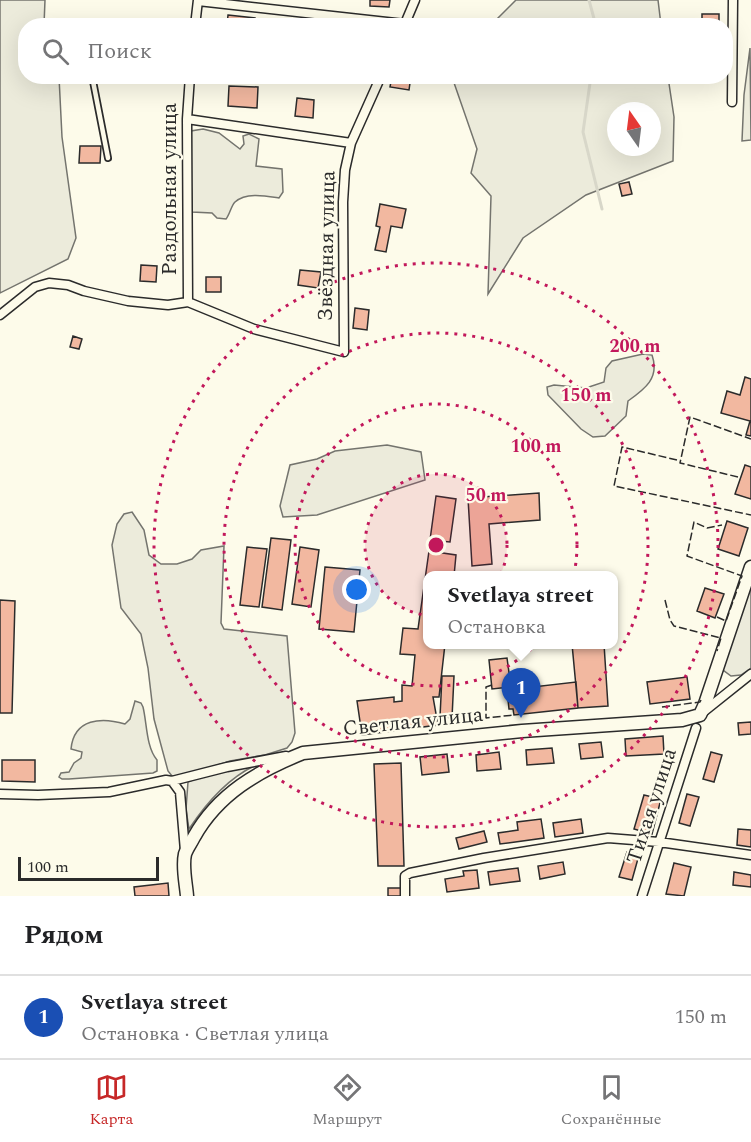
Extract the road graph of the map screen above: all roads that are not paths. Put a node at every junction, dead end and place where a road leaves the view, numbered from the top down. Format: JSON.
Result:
{"nodes":[{"id":1,"x":198,"y":0,"type":"edge"},
{"id":2,"x":415,"y":0,"type":"edge"},
{"id":3,"x":733,"y":0,"type":"edge"},
{"id":4,"x":196,"y":18,"type":"edge"},
{"id":5,"x":346,"y":18,"type":"edge"},
{"id":6,"x":407,"y":18,"type":"edge"},
{"id":7,"x":733,"y":18,"type":"edge"},
{"id":8,"x":94,"y":84,"type":"edge"},
{"id":9,"x":189,"y":84,"type":"edge"},
{"id":10,"x":377,"y":84,"type":"edge"},
{"id":11,"x":732,"y":84,"type":"edge"},
{"id":12,"x":732,"y":102,"type":"dead end"},
{"id":13,"x":187,"y":119,"type":"junction"},
{"id":14,"x":351,"y":143,"type":"junction"},
{"id":15,"x":108,"y":158,"type":"dead end"},
{"id":16,"x":188,"y":302,"type":"junction"},
{"id":17,"x":0,"y":315,"type":"edge"},
{"id":18,"x":751,"y":567,"type":"edge"},
{"id":19,"x":751,"y":674,"type":"edge"},
{"id":20,"x":700,"y":715,"type":"junction"},
{"id":21,"x":696,"y":728,"type":"dead end"},
{"id":22,"x":303,"y":753,"type":"junction"},
{"id":23,"x":172,"y":781,"type":"junction"},
{"id":24,"x":0,"y":794,"type":"edge"},
{"id":25,"x":659,"y":842,"type":"junction"},
{"id":26,"x":185,"y":854,"type":"junction"},
{"id":27,"x":751,"y":855,"type":"edge"},
{"id":28,"x":187,"y":896,"type":"edge"},
{"id":29,"x":405,"y":896,"type":"edge"},
{"id":30,"x":642,"y":896,"type":"edge"}],
"edges":[{"from":1,"to":4,"type":"street"},
{"from":1,"to":5,"type":"street"},
{"from":2,"to":6,"type":"street"},
{"from":3,"to":7,"type":"street"},
{"from":8,"to":15,"type":"lane"},
{"from":9,"to":13,"type":"street","name":"Раздольная улица"},
{"from":10,"to":14,"type":"street","name":"Звёздная улица"},
{"from":11,"to":12,"type":"street"},
{"from":13,"to":14,"type":"street"},
{"from":13,"to":16,"type":"street","name":"Раздольная улица"},
{"from":14,"to":16,"type":"street","name":"Звёздная улица"},
{"from":16,"to":17,"type":"street"},
{"from":18,"to":20,"type":"street"},
{"from":19,"to":20,"type":"street","name":"Светлая улица"},
{"from":20,"to":22,"type":"street","name":"Светлая улица"},
{"from":21,"to":25,"type":"street","name":"Тихая улица"},
{"from":22,"to":23,"type":"street"},
{"from":22,"to":26,"type":"street","name":"Светлая улица"},
{"from":23,"to":24,"type":"street"},
{"from":23,"to":26,"type":"street"},
{"from":25,"to":27,"type":"street"},
{"from":25,"to":29,"type":"street"},
{"from":25,"to":30,"type":"street","name":"Тихая улица"},
{"from":26,"to":28,"type":"street"}]}
